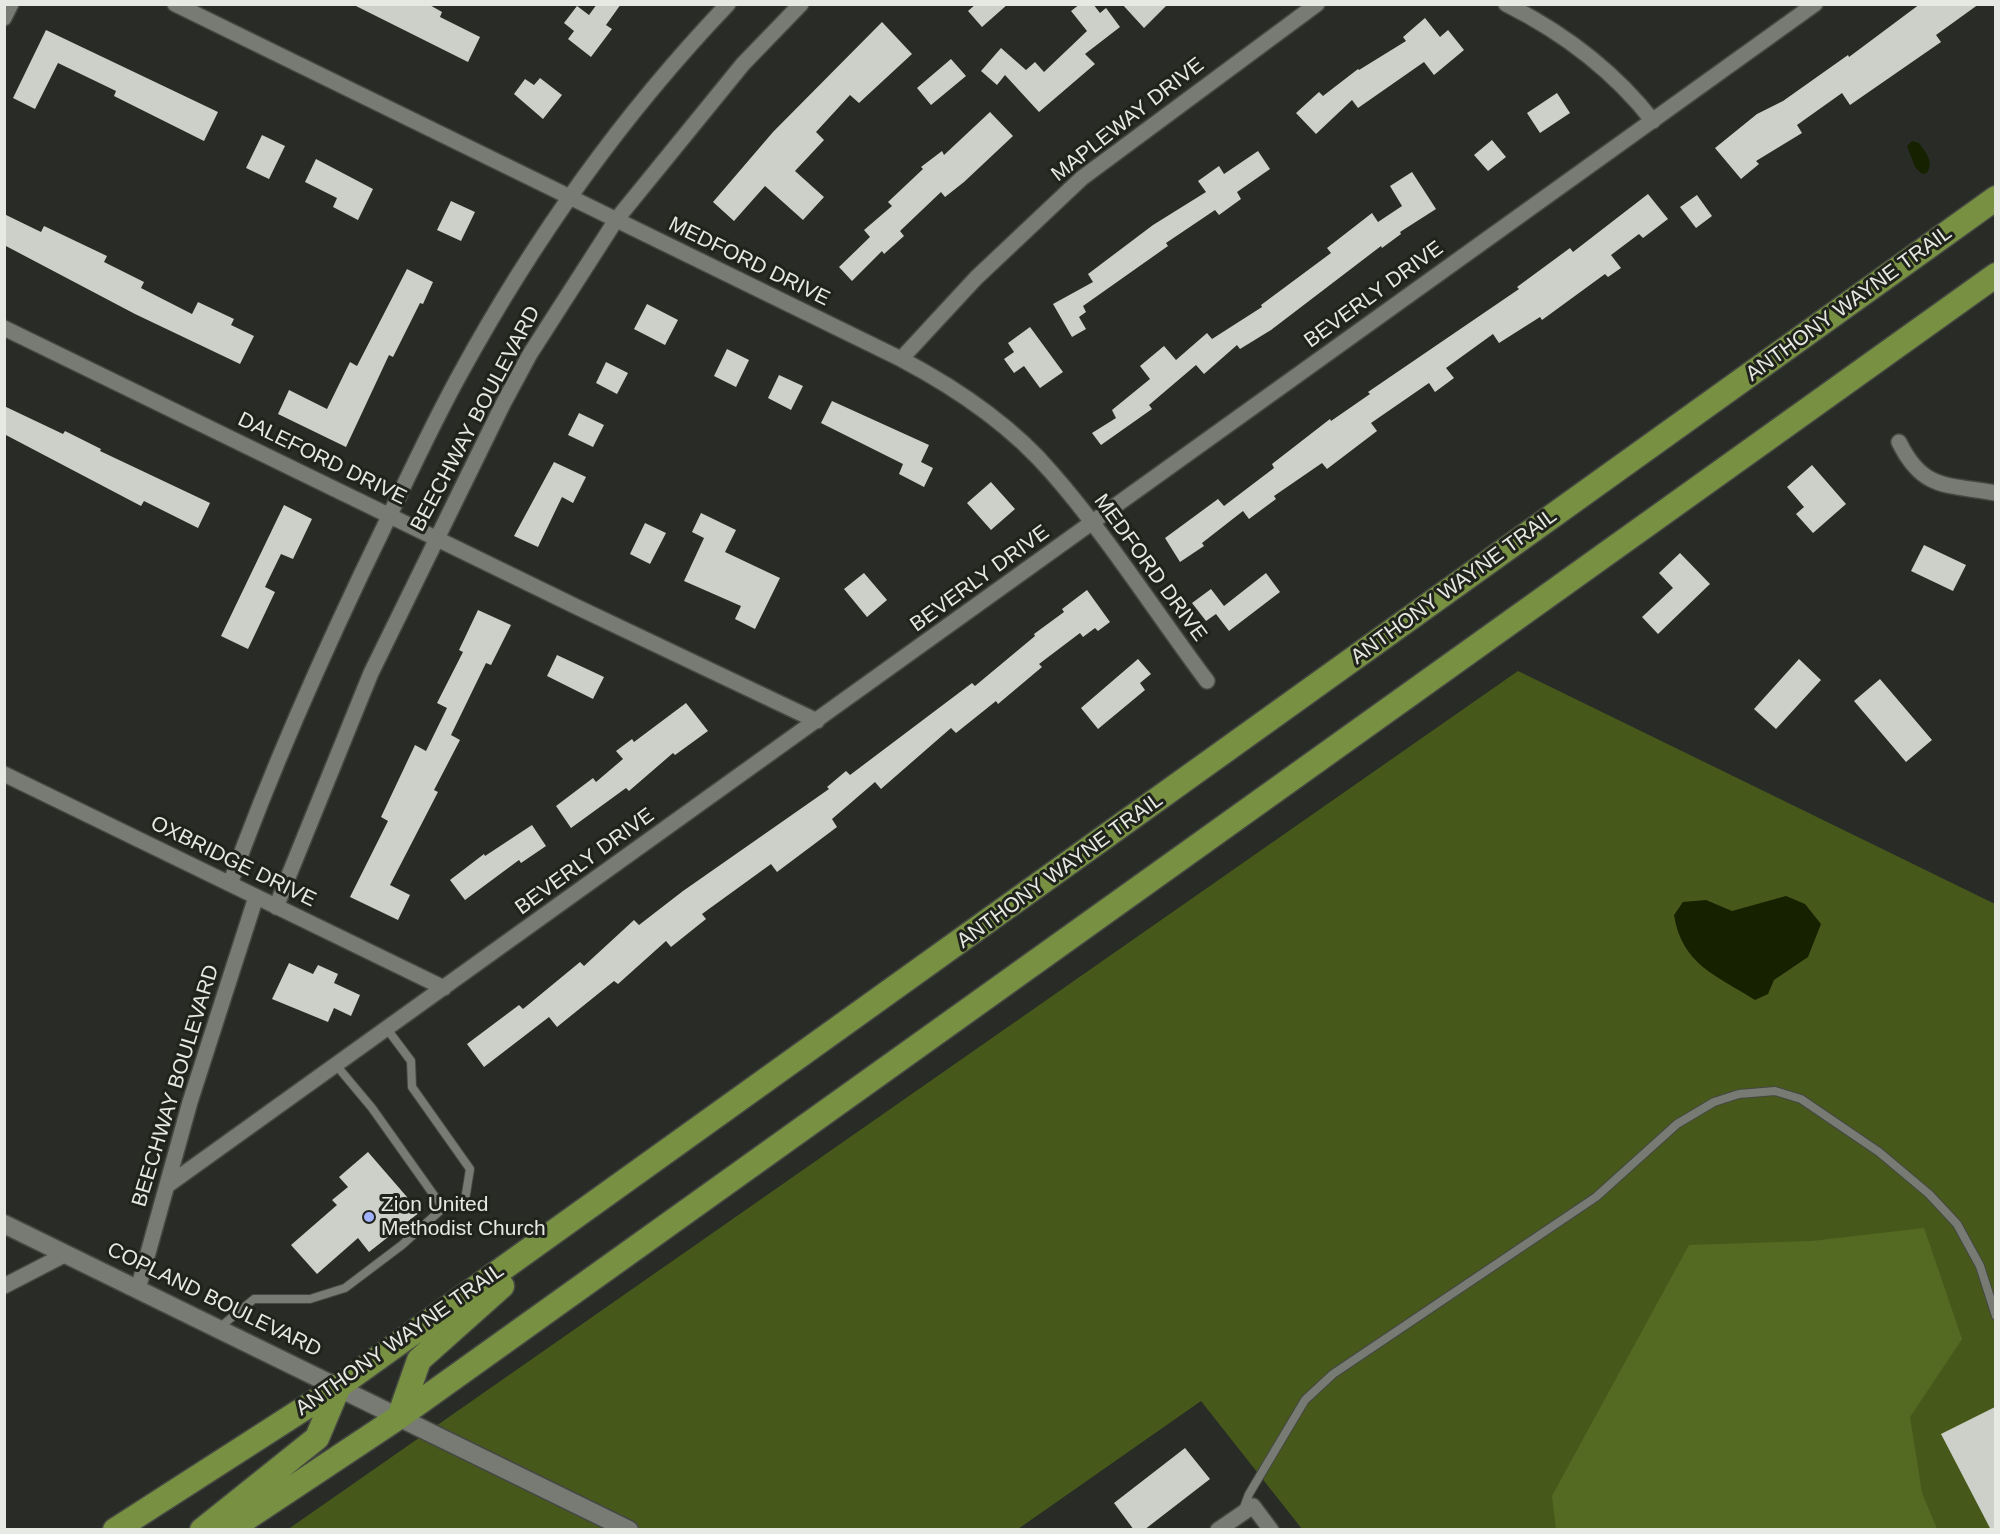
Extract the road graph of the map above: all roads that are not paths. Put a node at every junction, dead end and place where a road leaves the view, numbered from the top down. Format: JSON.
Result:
{"nodes":[{"id":1,"x":11,"y":4,"type":"edge"},
{"id":2,"x":175,"y":4,"type":"edge"},
{"id":3,"x":728,"y":4,"type":"edge"},
{"id":4,"x":801,"y":4,"type":"edge"},
{"id":5,"x":1317,"y":4,"type":"edge"},
{"id":6,"x":1506,"y":4,"type":"edge"},
{"id":7,"x":1815,"y":4,"type":"edge"},
{"id":8,"x":4,"y":18,"type":"edge"},
{"id":9,"x":1653,"y":121,"type":"junction"},
{"id":10,"x":570,"y":197,"type":"junction"},
{"id":11,"x":1995,"y":198,"type":"edge"},
{"id":12,"x":616,"y":220,"type":"junction"},
{"id":13,"x":1995,"y":275,"type":"edge"},
{"id":14,"x":4,"y":328,"type":"edge"},
{"id":15,"x":901,"y":359,"type":"junction"},
{"id":16,"x":1899,"y":442,"type":"dead end"},
{"id":17,"x":1995,"y":493,"type":"edge"},
{"id":18,"x":390,"y":516,"type":"junction"},
{"id":19,"x":1092,"y":524,"type":"junction"},
{"id":20,"x":436,"y":539,"type":"junction"},
{"id":21,"x":1207,"y":681,"type":"dead end"},
{"id":22,"x":817,"y":721,"type":"junction"},
{"id":23,"x":4,"y":774,"type":"edge"},
{"id":24,"x":230,"y":884,"type":"junction"},
{"id":25,"x":256,"y":897,"type":"junction"},
{"id":26,"x":276,"y":907,"type":"junction"},
{"id":27,"x":444,"y":988,"type":"junction"},
{"id":28,"x":387,"y":1029,"type":"junction"},
{"id":29,"x":336,"y":1065,"type":"junction"},
{"id":30,"x":168,"y":1185,"type":"junction"},
{"id":31,"x":598,"y":1201,"type":"junction"},
{"id":32,"x":443,"y":1208,"type":"junction"},
{"id":33,"x":4,"y":1224,"type":"edge"},
{"id":34,"x":66,"y":1254,"type":"junction"},
{"id":35,"x":4,"y":1286,"type":"edge"},
{"id":36,"x":138,"y":1289,"type":"junction"},
{"id":37,"x":1995,"y":1316,"type":"edge"},
{"id":38,"x":219,"y":1328,"type":"junction"},
{"id":39,"x":339,"y":1386,"type":"junction"},
{"id":40,"x":399,"y":1417,"type":"junction"},
{"id":41,"x":1247,"y":1509,"type":"junction"},
{"id":42,"x":115,"y":1530,"type":"edge"},
{"id":43,"x":202,"y":1530,"type":"edge"},
{"id":44,"x":229,"y":1530,"type":"edge"},
{"id":45,"x":628,"y":1530,"type":"edge"},
{"id":46,"x":1218,"y":1530,"type":"edge"},
{"id":47,"x":1271,"y":1530,"type":"edge"}],
"edges":[{"from":1,"to":8,"type":"street"},
{"from":2,"to":10,"type":"street","name":"MEDFORD DRIVE"},
{"from":3,"to":10,"type":"street","name":"BEECHWAY BOULEVARD"},
{"from":4,"to":12,"type":"street","name":"BEECHWAY BOULEVARD"},
{"from":5,"to":15,"type":"street","name":"MAPLEWAY DRIVE"},
{"from":6,"to":9,"type":"street"},
{"from":7,"to":9,"type":"street","name":"BEVERLY DRIVE"},
{"from":9,"to":19,"type":"street","name":"BEVERLY DRIVE"},
{"from":10,"to":12,"type":"street","name":"MEDFORD DRIVE"},
{"from":10,"to":18,"type":"street","name":"BEECHWAY BOULEVARD"},
{"from":11,"to":31,"type":"highway","name":"ANTHONY WAYNE TRAIL"},
{"from":12,"to":15,"type":"street","name":"MEDFORD DRIVE"},
{"from":12,"to":20,"type":"street","name":"BEECHWAY BOULEVARD"},
{"from":13,"to":40,"type":"highway"},
{"from":14,"to":18,"type":"street","name":"DALEFORD DRIVE"},
{"from":15,"to":19,"type":"street","name":"MEDFORD DRIVE"},
{"from":16,"to":17,"type":"street"},
{"from":18,"to":20,"type":"street","name":"DALEFORD DRIVE"},
{"from":18,"to":24,"type":"street","name":"BEECHWAY BOULEVARD"},
{"from":19,"to":21,"type":"street","name":"MEDFORD DRIVE"},
{"from":19,"to":22,"type":"street","name":"BEVERLY DRIVE"},
{"from":20,"to":22,"type":"street","name":"DALEFORD DRIVE"},
{"from":20,"to":26,"type":"street","name":"BEECHWAY BOULEVARD"},
{"from":22,"to":27,"type":"street","name":"BEVERLY DRIVE"},
{"from":23,"to":24,"type":"street","name":"OXBRIDGE DRIVE"},
{"from":24,"to":25,"type":"street","name":"OXBRIDGE DRIVE"},
{"from":25,"to":26,"type":"street","name":"OXBRIDGE DRIVE"},
{"from":25,"to":30,"type":"street","name":"BEECHWAY BOULEVARD"},
{"from":26,"to":27,"type":"street","name":"OXBRIDGE DRIVE"},
{"from":27,"to":28,"type":"street","name":"BEVERLY DRIVE"},
{"from":28,"to":29,"type":"street","name":"BEVERLY DRIVE"},
{"from":28,"to":32,"type":"lane"},
{"from":29,"to":30,"type":"street","name":"BEVERLY DRIVE"},
{"from":29,"to":32,"type":"lane"},
{"from":30,"to":36,"type":"street","name":"BEECHWAY BOULEVARD"},
{"from":31,"to":39,"type":"highway","name":"ANTHONY WAYNE TRAIL"},
{"from":31,"to":40,"type":"highway"},
{"from":32,"to":38,"type":"lane"},
{"from":33,"to":34,"type":"street","name":"COPLAND BOULEVARD"},
{"from":34,"to":35,"type":"street"},
{"from":34,"to":36,"type":"street","name":"COPLAND BOULEVARD"},
{"from":36,"to":38,"type":"street","name":"COPLAND BOULEVARD"},
{"from":37,"to":41,"type":"lane"},
{"from":38,"to":39,"type":"street","name":"COPLAND BOULEVARD"},
{"from":39,"to":40,"type":"street","name":"COPLAND BOULEVARD"},
{"from":39,"to":42,"type":"highway","name":"ANTHONY WAYNE TRAIL"},
{"from":39,"to":43,"type":"highway"},
{"from":40,"to":44,"type":"highway"},
{"from":40,"to":45,"type":"street","name":"COPLAND BOULEVARD"},
{"from":41,"to":46,"type":"street"},
{"from":41,"to":47,"type":"street"}]}
